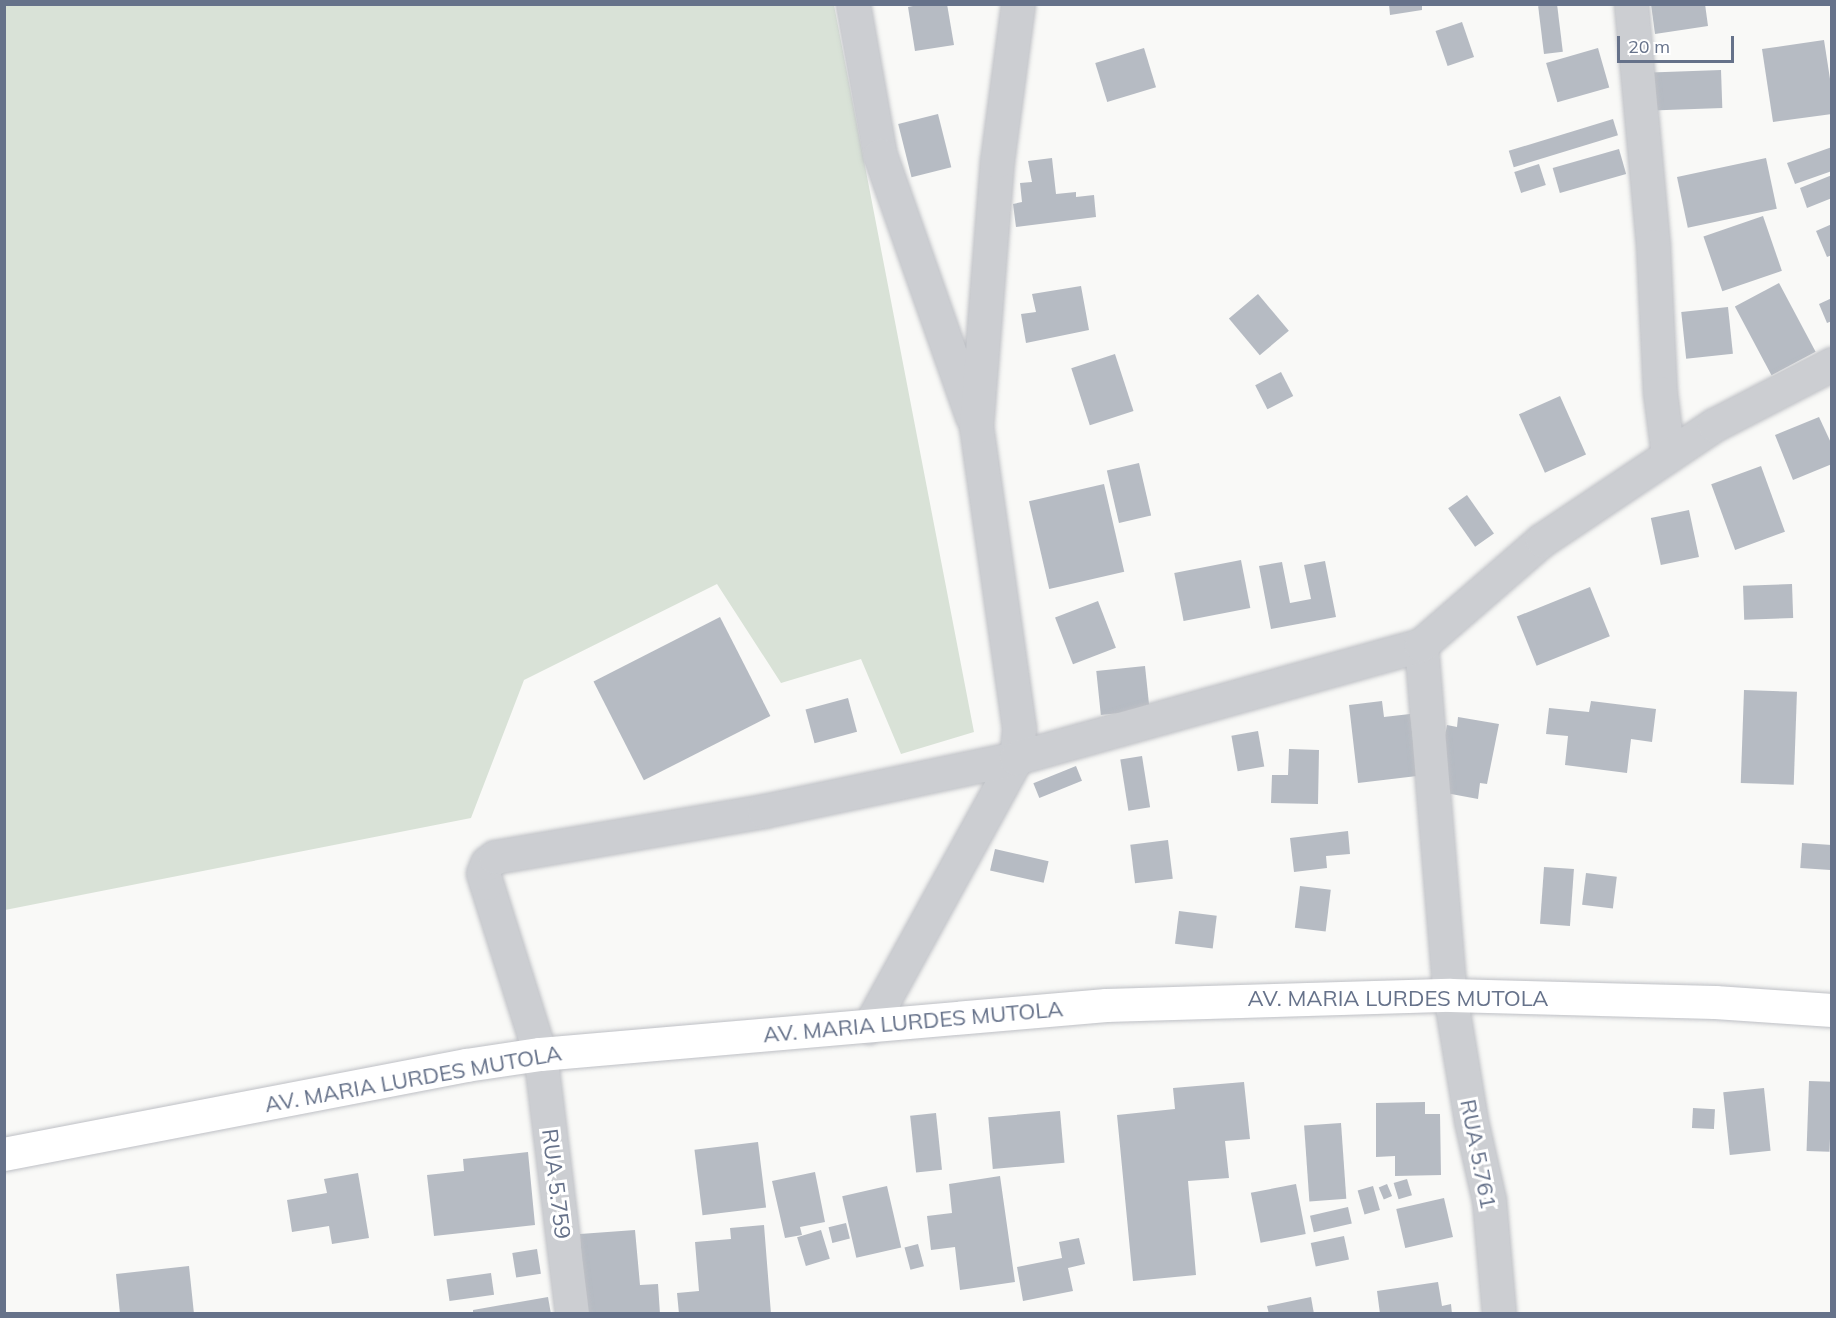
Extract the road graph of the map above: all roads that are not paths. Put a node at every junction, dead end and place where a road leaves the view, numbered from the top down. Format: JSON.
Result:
{"nodes":[{"id":1,"x":853,"y":4,"type":"edge"},
{"id":2,"x":1018,"y":4,"type":"edge"},
{"id":3,"x":1631,"y":4,"type":"edge"},
{"id":4,"x":1832,"y":364,"type":"edge"},
{"id":5,"x":976,"y":427,"type":"junction"},
{"id":6,"x":1668,"y":454,"type":"junction"},
{"id":7,"x":1421,"y":645,"type":"junction"},
{"id":8,"x":1016,"y":758,"type":"junction"},
{"id":9,"x":1450,"y":995,"type":"junction"},
{"id":10,"x":1832,"y":997,"type":"edge"},
{"id":11,"x":1832,"y":1010,"type":"edge"},
{"id":12,"x":869,"y":1027,"type":"junction"},
{"id":13,"x":540,"y":1054,"type":"junction"},
{"id":14,"x":4,"y":1131,"type":"edge"},
{"id":15,"x":4,"y":1154,"type":"edge"},
{"id":16,"x":572,"y":1314,"type":"edge"},
{"id":17,"x":1499,"y":1314,"type":"edge"}],
"edges":[{"from":1,"to":5,"type":"street"},
{"from":2,"to":5,"type":"street"},
{"from":3,"to":6,"type":"street"},
{"from":4,"to":6,"type":"street"},
{"from":5,"to":8,"type":"street"},
{"from":6,"to":7,"type":"street"},
{"from":7,"to":8,"type":"street"},
{"from":7,"to":9,"type":"street","name":"RUA 5.761"},
{"from":8,"to":12,"type":"street"},
{"from":8,"to":13,"type":"street","name":"RUA 5.759"},
{"from":9,"to":11,"type":"main road","name":"AV. MARIA LURDES MUTOLA"},
{"from":9,"to":12,"type":"main road","name":"AV. MARIA LURDES MUTOLA"},
{"from":9,"to":17,"type":"street","name":"RUA 5.761"},
{"from":10,"to":14,"type":"main road"},
{"from":12,"to":13,"type":"main road","name":"AV. MARIA LURDES MUTOLA"},
{"from":13,"to":15,"type":"main road","name":"AV. MARIA LURDES MUTOLA"},
{"from":13,"to":16,"type":"street","name":"RUA 5.759"}]}
